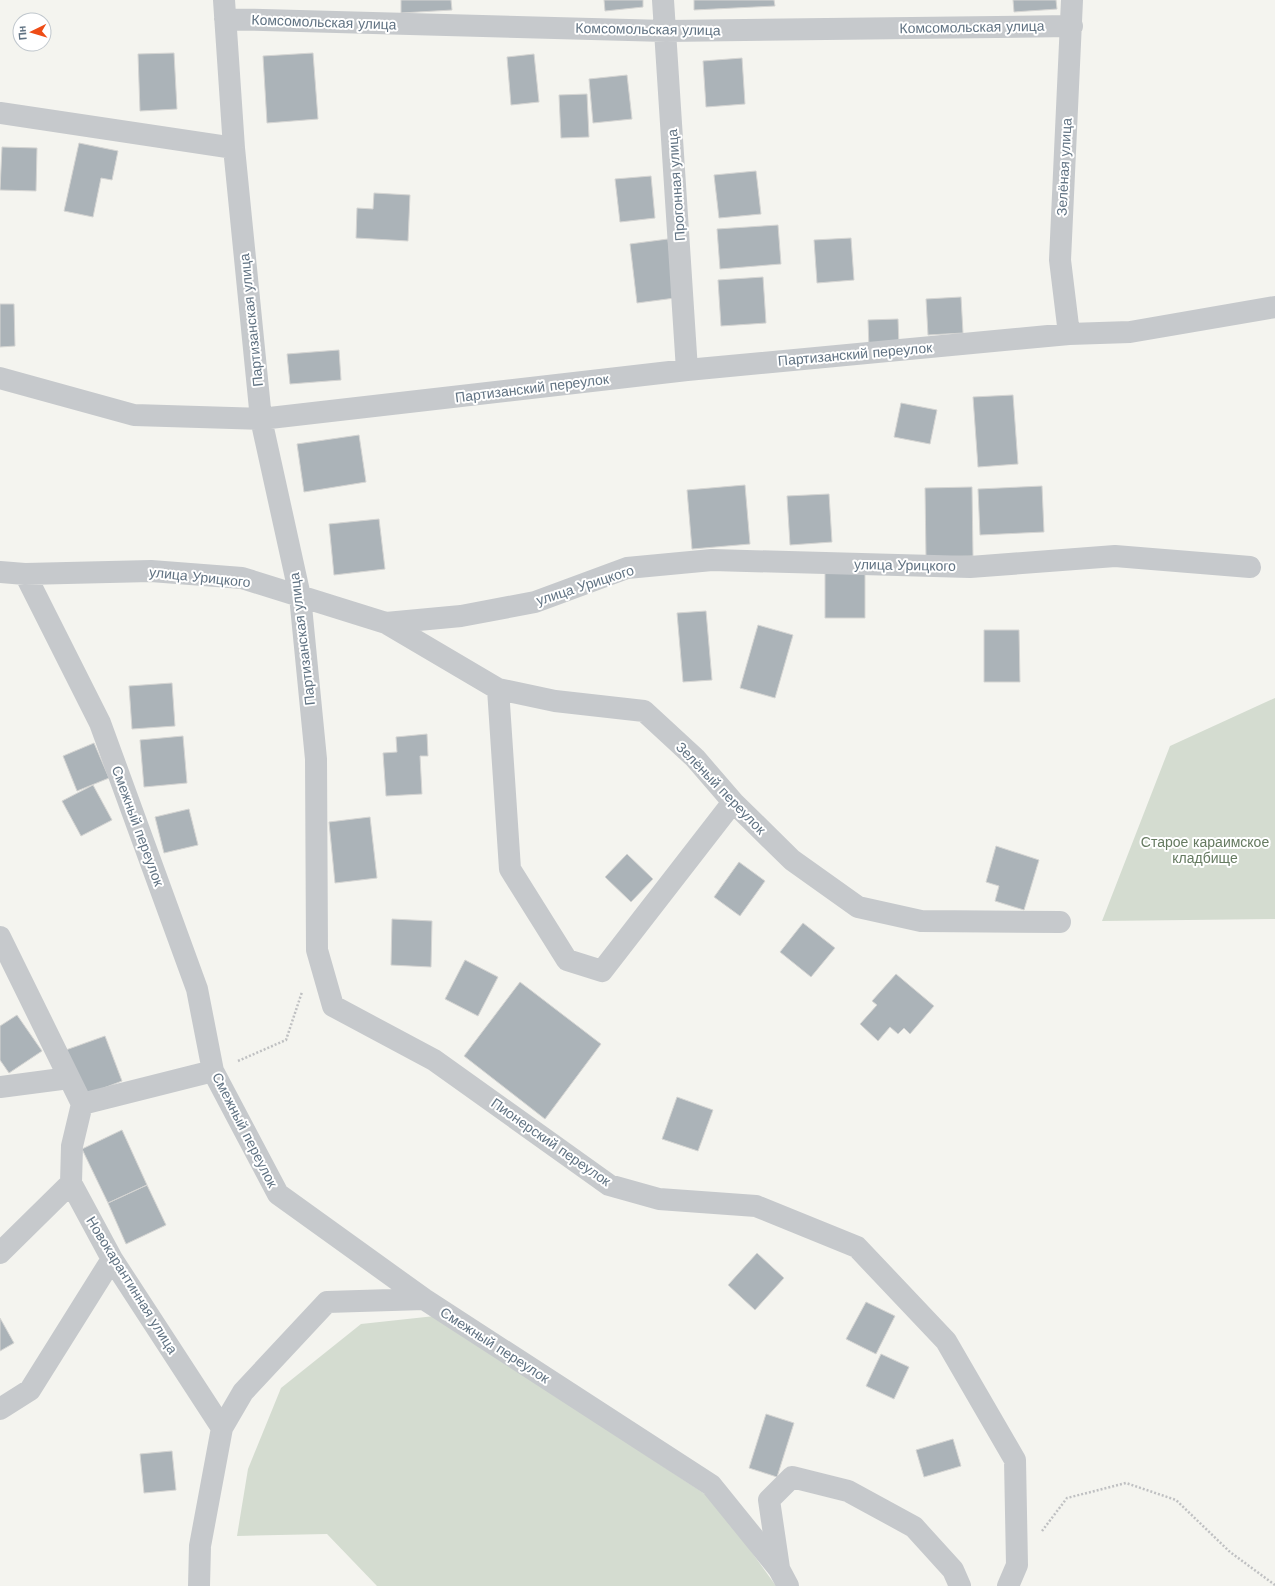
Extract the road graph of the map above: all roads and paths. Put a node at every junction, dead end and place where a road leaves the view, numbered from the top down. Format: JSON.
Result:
{"nodes":[{"id":1,"x":663,"y":0,"type":"edge"},
{"id":2,"x":1072,"y":0,"type":"edge"},
{"id":3,"x":224,"y":9,"type":"edge"},
{"id":4,"x":1072,"y":26,"type":"junction"},
{"id":5,"x":666,"y":31,"type":"junction"},
{"id":6,"x":0,"y":113,"type":"edge"},
{"id":7,"x":234,"y":148,"type":"junction"},
{"id":8,"x":1275,"y":307,"type":"edge"},
{"id":9,"x":1069,"y":334,"type":"junction"},
{"id":10,"x":687,"y":370,"type":"junction"},
{"id":11,"x":0,"y":378,"type":"edge"},
{"id":12,"x":261,"y":419,"type":"junction"},
{"id":13,"x":1250,"y":567,"type":"dead end"},
{"id":14,"x":0,"y":572,"type":"edge"},
{"id":15,"x":25,"y":574,"type":"junction"},
{"id":16,"x":300,"y":596,"type":"junction"},
{"id":17,"x":386,"y":623,"type":"junction"},
{"id":18,"x":498,"y":689,"type":"junction"},
{"id":19,"x":733,"y":802,"type":"junction"},
{"id":20,"x":1060,"y":922,"type":"dead end"},
{"id":21,"x":0,"y":937,"type":"edge"},
{"id":22,"x":317,"y":950,"type":"joint"},
{"id":23,"x":304,"y":987,"type":"dead end"},
{"id":24,"x":213,"y":1071,"type":"junction"},
{"id":25,"x":69,"y":1078,"type":"junction"},
{"id":26,"x":0,"y":1087,"type":"edge"},
{"id":27,"x":82,"y":1104,"type":"junction"},
{"id":28,"x":71,"y":1183,"type":"junction"},
{"id":29,"x":0,"y":1253,"type":"edge"},
{"id":30,"x":112,"y":1259,"type":"junction"},
{"id":31,"x":424,"y":1299,"type":"junction"},
{"id":32,"x":0,"y":1409,"type":"edge"},
{"id":33,"x":222,"y":1428,"type":"junction"},
{"id":34,"x":1040,"y":1535,"type":"dead end"},
{"id":35,"x":784,"y":1578,"type":"edge"},
{"id":36,"x":1275,"y":1585,"type":"edge"},
{"id":37,"x":199,"y":1586,"type":"edge"},
{"id":38,"x":960,"y":1586,"type":"edge"},
{"id":39,"x":1008,"y":1586,"type":"edge"}],
"edges":[{"from":1,"to":5,"type":"street","name":"Прогонная улица"},
{"from":2,"to":4,"type":"street","name":"Зелёная улица"},
{"from":3,"to":5,"type":"street","name":"Комсомольская улица"},
{"from":3,"to":7,"type":"street","name":"Партизанская улица"},
{"from":4,"to":5,"type":"street","name":"Комсомольская улица"},
{"from":4,"to":9,"type":"street","name":"Зелёная улица"},
{"from":5,"to":10,"type":"street","name":"Прогонная улица"},
{"from":6,"to":7,"type":"street"},
{"from":7,"to":12,"type":"street","name":"Партизанская улица"},
{"from":8,"to":9,"type":"street","name":"Партизанский переулок"},
{"from":9,"to":10,"type":"street","name":"Партизанский переулок"},
{"from":10,"to":12,"type":"street","name":"Партизанский переулок"},
{"from":11,"to":12,"type":"street","name":"Партизанский переулок"},
{"from":12,"to":16,"type":"street","name":"Партизанская улица"},
{"from":13,"to":17,"type":"street","name":"улица Урицкого"},
{"from":14,"to":15,"type":"street","name":"улица Урицкого"},
{"from":15,"to":16,"type":"street","name":"улица Урицкого"},
{"from":15,"to":24,"type":"street","name":"Смежный переулок"},
{"from":16,"to":17,"type":"street","name":"улица Урицкого"},
{"from":16,"to":22,"type":"street","name":"Партизанская улица"},
{"from":17,"to":18,"type":"street","name":"Зелёный переулок"},
{"from":18,"to":19,"type":"street","name":"Зелёный переулок"},
{"from":18,"to":19,"type":"street"},
{"from":19,"to":20,"type":"street","name":"Зелёный переулок"},
{"from":21,"to":25,"type":"street"},
{"from":22,"to":39,"type":"street","name":"Пионерский переулок"},
{"from":23,"to":24,"type":"path"},
{"from":24,"to":27,"type":"street"},
{"from":24,"to":31,"type":"street","name":"Смежный переулок"},
{"from":25,"to":26,"type":"street"},
{"from":25,"to":27,"type":"street"},
{"from":27,"to":28,"type":"street","name":"Новокарантинная улица"},
{"from":28,"to":29,"type":"street"},
{"from":28,"to":30,"type":"street","name":"Новокарантинная улица"},
{"from":30,"to":32,"type":"street"},
{"from":30,"to":33,"type":"street","name":"Новокарантинная улица"},
{"from":31,"to":33,"type":"street"},
{"from":31,"to":35,"type":"street","name":"Смежный переулок"},
{"from":33,"to":37,"type":"street"},
{"from":34,"to":36,"type":"path"},
{"from":35,"to":38,"type":"street"}]}
